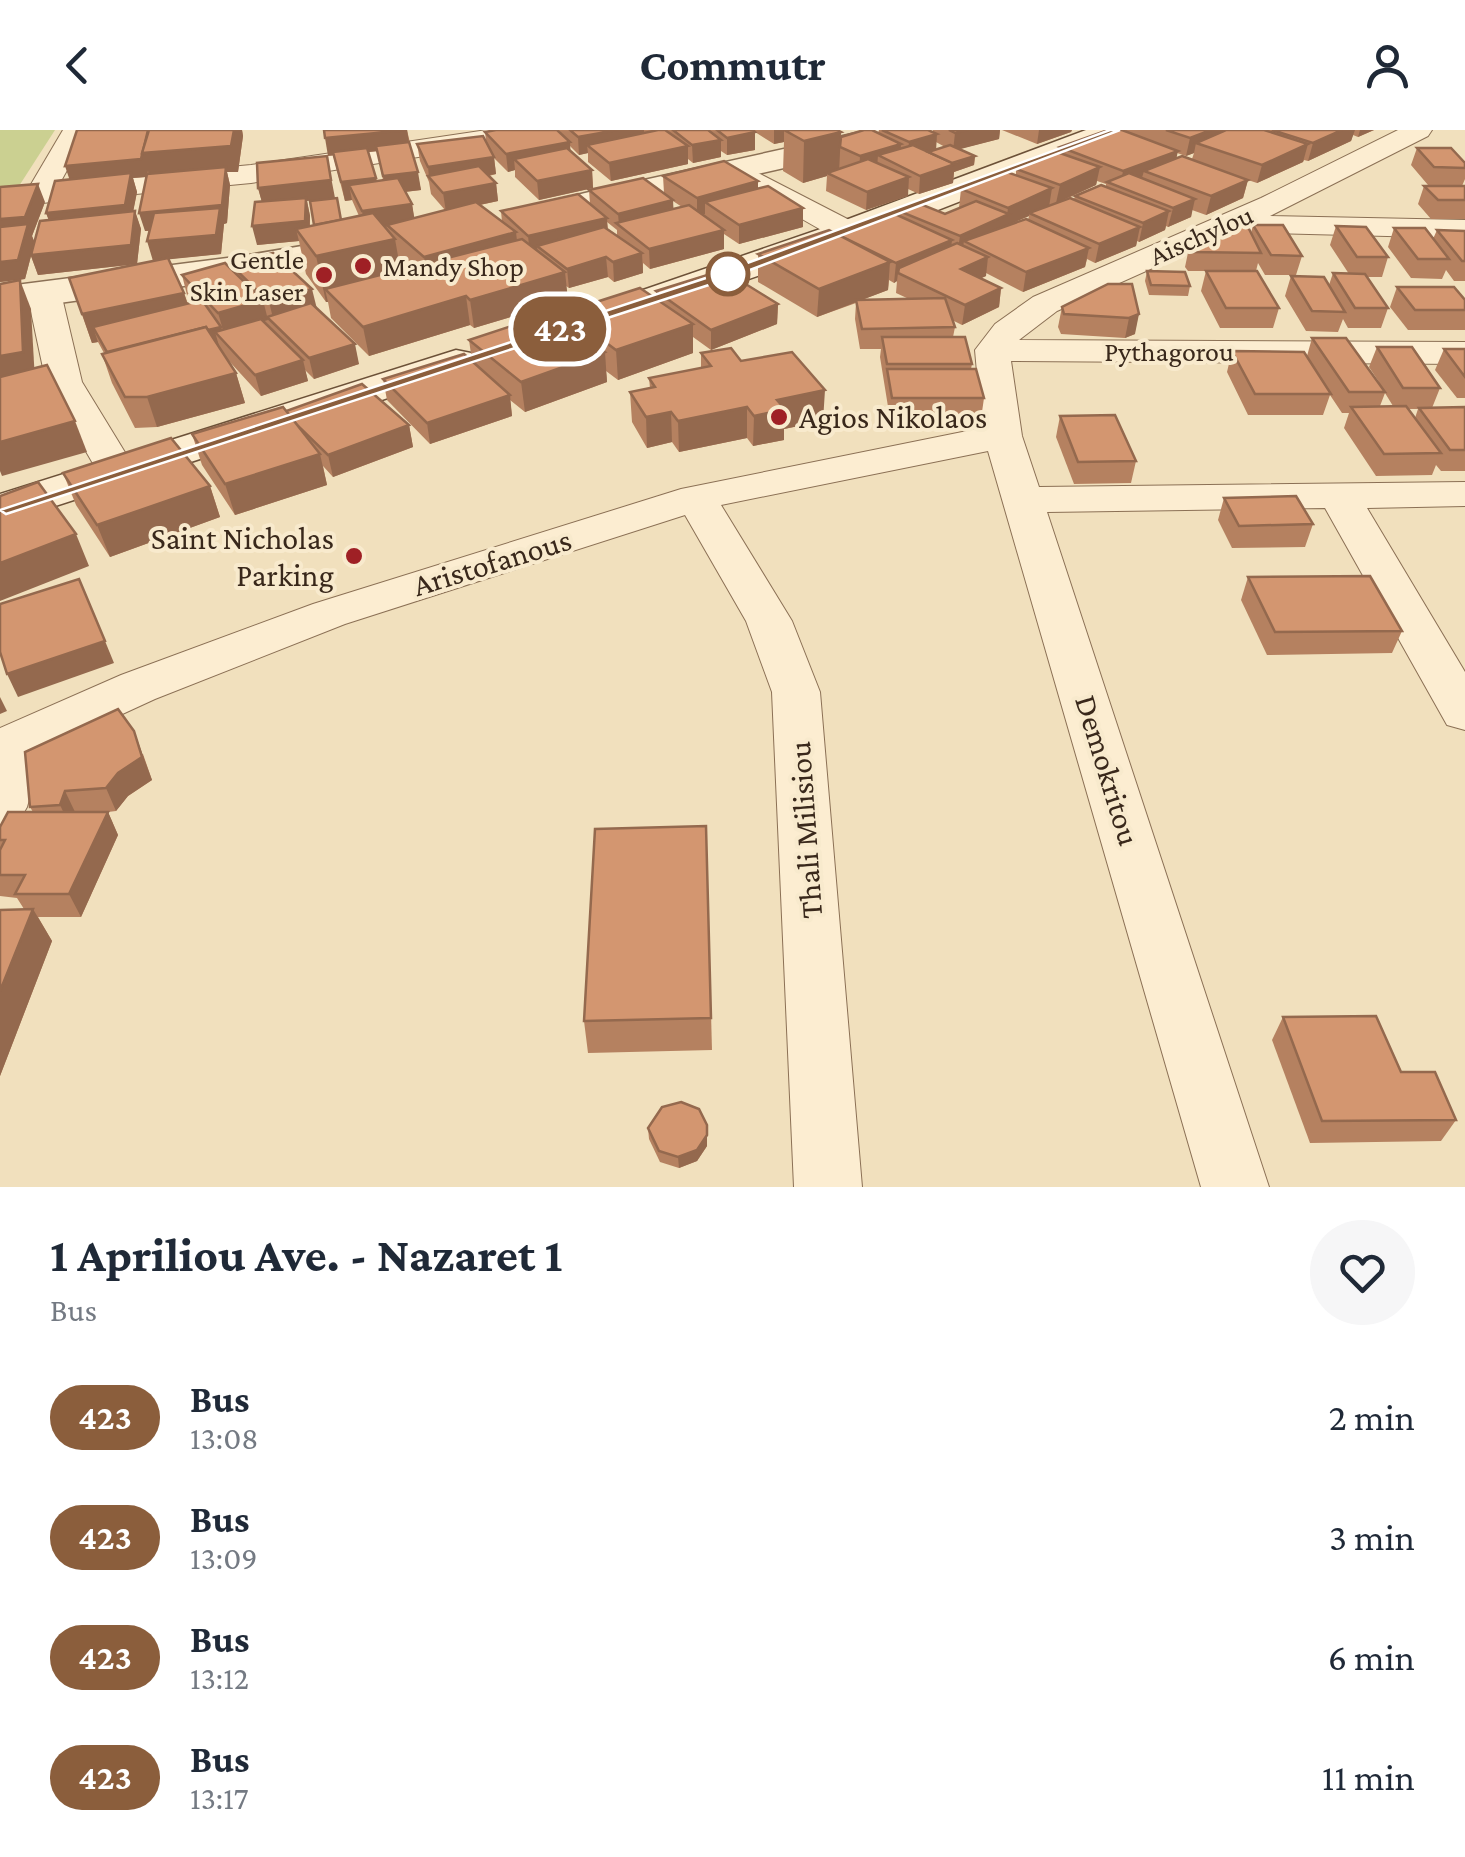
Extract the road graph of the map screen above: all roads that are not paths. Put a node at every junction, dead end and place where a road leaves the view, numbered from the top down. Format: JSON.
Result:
{"nodes":[{"id":1,"x":76,"y":130,"type":"edge"},
{"id":2,"x":541,"y":130,"type":"edge"},
{"id":3,"x":912,"y":130,"type":"edge"},
{"id":4,"x":492,"y":134,"type":"edge"},
{"id":5,"x":1118,"y":138,"type":"edge"},
{"id":6,"x":1424,"y":144,"type":"edge"},
{"id":7,"x":735,"y":170,"type":"junction"},
{"id":8,"x":1237,"y":190,"type":"edge"},
{"id":9,"x":40,"y":194,"type":"junction"},
{"id":10,"x":0,"y":198,"type":"edge"},
{"id":11,"x":1271,"y":204,"type":"junction"},
{"id":12,"x":544,"y":211,"type":"edge"},
{"id":13,"x":1223,"y":224,"type":"junction"},
{"id":14,"x":1465,"y":229,"type":"edge"},
{"id":15,"x":848,"y":232,"type":"junction"},
{"id":16,"x":412,"y":238,"type":"edge"},
{"id":17,"x":44,"y":294,"type":"junction"},
{"id":18,"x":0,"y":299,"type":"edge"},
{"id":19,"x":620,"y":310,"type":"edge"},
{"id":20,"x":993,"y":350,"type":"junction"},
{"id":21,"x":490,"y":352,"type":"edge"},
{"id":22,"x":1465,"y":353,"type":"edge"},
{"id":23,"x":1003,"y":436,"type":"junction"},
{"id":24,"x":117,"y":472,"type":"junction"},
{"id":25,"x":1465,"y":494,"type":"edge"},
{"id":26,"x":1339,"y":496,"type":"junction"},
{"id":27,"x":696,"y":498,"type":"junction"},
{"id":28,"x":1026,"y":500,"type":"junction"},
{"id":29,"x":0,"y":510,"type":"edge"},
{"id":30,"x":1465,"y":713,"type":"edge"},
{"id":31,"x":9,"y":745,"type":"edge"},
{"id":32,"x":0,"y":807,"type":"edge"},
{"id":33,"x":828,"y":1187,"type":"edge"},
{"id":34,"x":1235,"y":1187,"type":"edge"}],
"edges":[{"from":1,"to":9,"type":"street"},
{"from":2,"to":4,"type":"street"},
{"from":3,"to":7,"type":"main road"},
{"from":4,"to":9,"type":"street"},
{"from":5,"to":15,"type":"main road"},
{"from":6,"to":11,"type":"street","name":"Aischylou"},
{"from":7,"to":12,"type":"main road"},
{"from":7,"to":15,"type":"street"},
{"from":8,"to":11,"type":"street"},
{"from":9,"to":10,"type":"street"},
{"from":11,"to":13,"type":"street","name":"Aischylou"},
{"from":13,"to":14,"type":"street"},
{"from":13,"to":20,"type":"street","name":"Aischylou"},
{"from":15,"to":19,"type":"main road"},
{"from":16,"to":17,"type":"main road"},
{"from":17,"to":18,"type":"main road"},
{"from":17,"to":24,"type":"street"},
{"from":20,"to":22,"type":"street","name":"Pythagorou"},
{"from":20,"to":23,"type":"street","name":"Demokritou"},
{"from":21,"to":24,"type":"main road"},
{"from":23,"to":27,"type":"street","name":"Aristofanous"},
{"from":23,"to":28,"type":"street","name":"Demokritou"},
{"from":24,"to":29,"type":"main road"},
{"from":25,"to":26,"type":"street"},
{"from":26,"to":28,"type":"street"},
{"from":26,"to":30,"type":"street"},
{"from":27,"to":31,"type":"street","name":"Aristofanous"},
{"from":27,"to":33,"type":"street","name":"Thali Milisiou"},
{"from":28,"to":34,"type":"street","name":"Demokritou"},
{"from":31,"to":32,"type":"street"}]}
